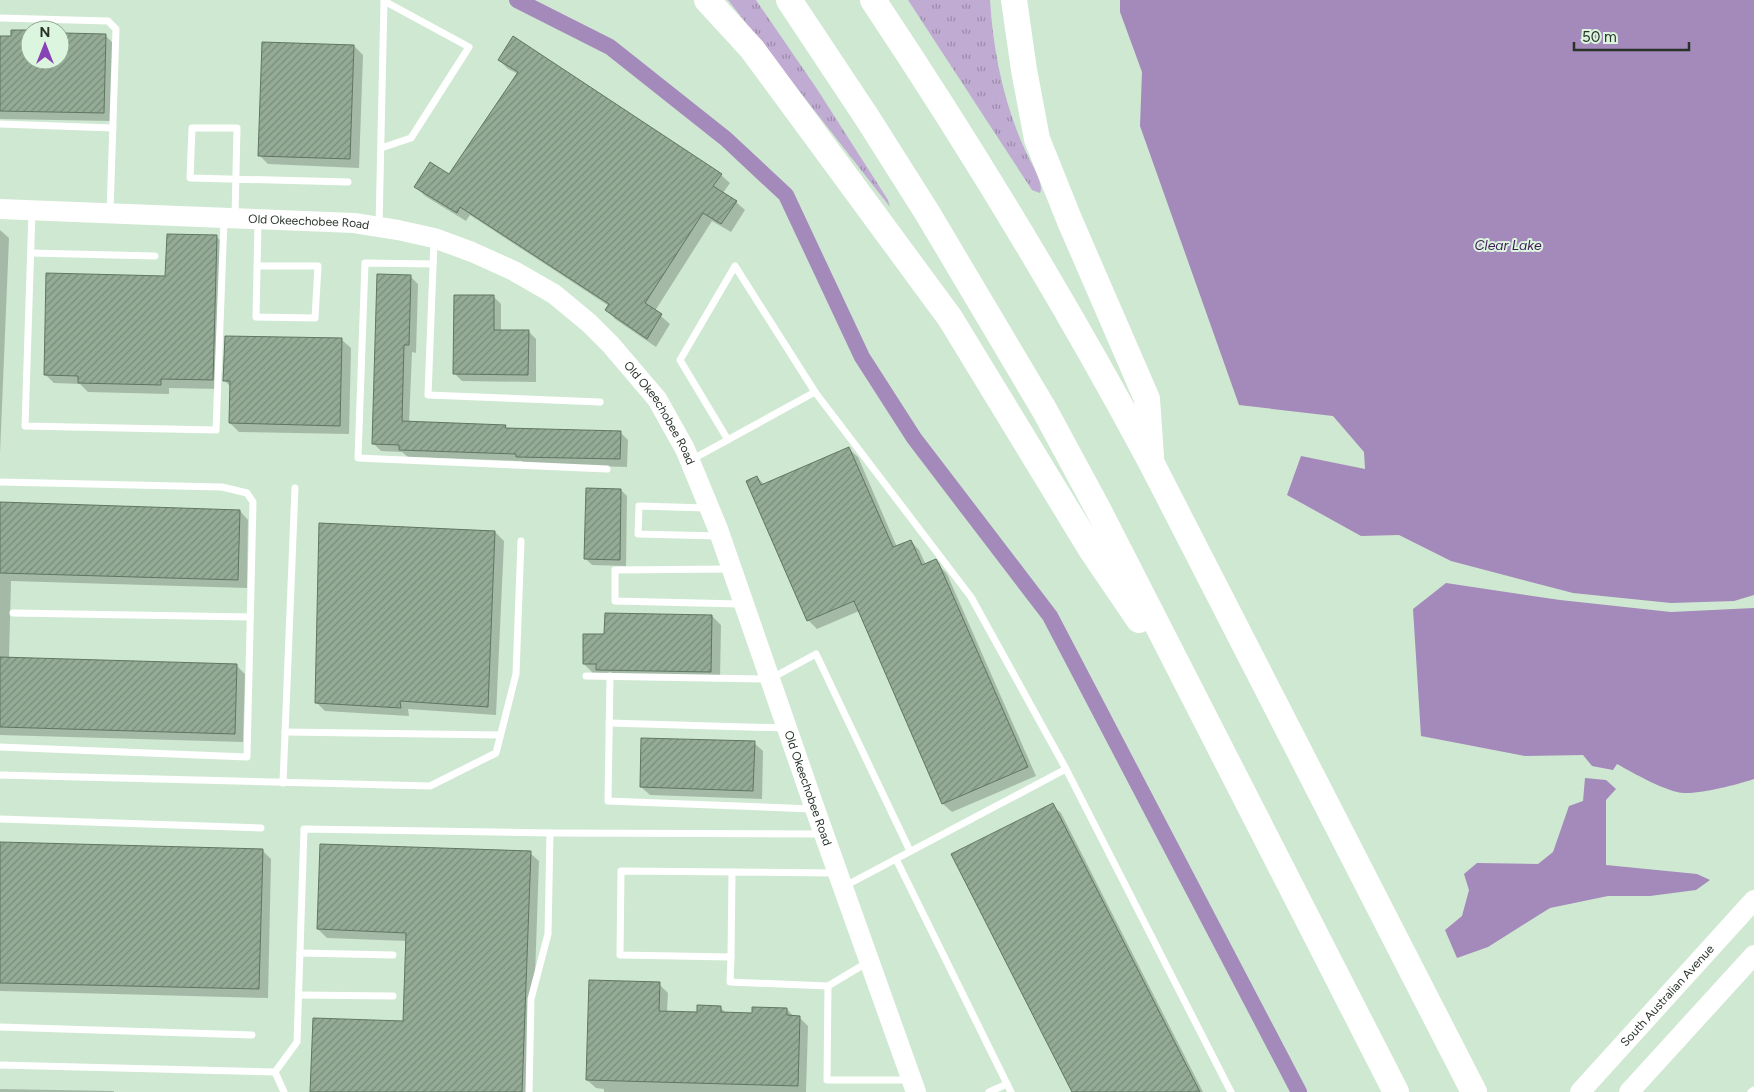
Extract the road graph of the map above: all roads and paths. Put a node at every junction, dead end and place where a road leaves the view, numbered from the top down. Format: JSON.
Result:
{"nodes":[{"id":1,"x":707,"y":0,"type":"edge"},
{"id":2,"x":718,"y":0,"type":"edge"},
{"id":3,"x":789,"y":0,"type":"edge"},
{"id":4,"x":873,"y":0,"type":"edge"},
{"id":5,"x":1014,"y":0,"type":"edge"},
{"id":6,"x":0,"y":18,"type":"edge"},
{"id":7,"x":752,"y":49,"type":"junction"},
{"id":8,"x":0,"y":124,"type":"edge"},
{"id":9,"x":113,"y":128,"type":"junction"},
{"id":10,"x":381,"y":148,"type":"junction"},
{"id":11,"x":236,"y":178,"type":"junction"},
{"id":12,"x":348,"y":182,"type":"dead end"},
{"id":13,"x":0,"y":209,"type":"edge"},
{"id":14,"x":32,"y":210,"type":"junction"},
{"id":15,"x":110,"y":213,"type":"junction"},
{"id":16,"x":229,"y":218,"type":"junction"},
{"id":17,"x":258,"y":219,"type":"junction"},
{"id":18,"x":378,"y":227,"type":"junction"},
{"id":19,"x":434,"y":238,"type":"junction"},
{"id":20,"x":31,"y":253,"type":"junction"},
{"id":21,"x":156,"y":256,"type":"dead end"},
{"id":22,"x":433,"y":264,"type":"junction"},
{"id":23,"x":257,"y":266,"type":"junction"},
{"id":24,"x":816,"y":392,"type":"junction"},
{"id":25,"x":600,"y":402,"type":"dead end"},
{"id":26,"x":728,"y":440,"type":"junction"},
{"id":27,"x":690,"y":461,"type":"junction"},
{"id":28,"x":1152,"y":464,"type":"junction"},
{"id":29,"x":607,"y":469,"type":"dead end"},
{"id":30,"x":0,"y":482,"type":"edge"},
{"id":31,"x":295,"y":488,"type":"dead end"},
{"id":32,"x":710,"y":508,"type":"junction"},
{"id":33,"x":721,"y":536,"type":"junction"},
{"id":34,"x":521,"y":541,"type":"dead end"},
{"id":35,"x":732,"y":569,"type":"junction"},
{"id":36,"x":744,"y":604,"type":"junction"},
{"id":37,"x":13,"y":613,"type":"dead end"},
{"id":38,"x":250,"y":617,"type":"junction"},
{"id":39,"x":586,"y":676,"type":"dead end"},
{"id":40,"x":610,"y":676,"type":"junction"},
{"id":41,"x":770,"y":679,"type":"junction"},
{"id":42,"x":1204,"y":715,"type":"junction"},
{"id":43,"x":609,"y":723,"type":"junction"},
{"id":44,"x":788,"y":728,"type":"junction"},
{"id":45,"x":285,"y":732,"type":"junction"},
{"id":46,"x":500,"y":735,"type":"junction"},
{"id":47,"x":0,"y":747,"type":"edge"},
{"id":48,"x":1066,"y":769,"type":"junction"},
{"id":49,"x":0,"y":774,"type":"edge"},
{"id":50,"x":283,"y":782,"type":"junction"},
{"id":51,"x":815,"y":809,"type":"junction"},
{"id":52,"x":0,"y":819,"type":"edge"},
{"id":53,"x":261,"y":828,"type":"dead end"},
{"id":54,"x":550,"y":833,"type":"junction"},
{"id":55,"x":824,"y":834,"type":"junction"},
{"id":56,"x":910,"y":851,"type":"junction"},
{"id":57,"x":896,"y":859,"type":"junction"},
{"id":58,"x":732,"y":872,"type":"junction"},
{"id":59,"x":841,"y":880,"type":"junction"},
{"id":60,"x":1754,"y":900,"type":"edge"},
{"id":61,"x":300,"y":953,"type":"junction"},
{"id":62,"x":393,"y":955,"type":"dead end"},
{"id":63,"x":1754,"y":955,"type":"edge"},
{"id":64,"x":731,"y":957,"type":"junction"},
{"id":65,"x":870,"y":961,"type":"junction"},
{"id":66,"x":828,"y":986,"type":"junction"},
{"id":67,"x":298,"y":995,"type":"junction"},
{"id":68,"x":393,"y":996,"type":"dead end"},
{"id":69,"x":0,"y":1027,"type":"edge"},
{"id":70,"x":252,"y":1035,"type":"dead end"},
{"id":71,"x":0,"y":1065,"type":"edge"},
{"id":72,"x":275,"y":1072,"type":"junction"},
{"id":73,"x":1007,"y":1084,"type":"junction"},
{"id":74,"x":914,"y":1086,"type":"edge"},
{"id":75,"x":284,"y":1092,"type":"edge"},
{"id":76,"x":529,"y":1092,"type":"edge"},
{"id":77,"x":989,"y":1092,"type":"edge"},
{"id":78,"x":1011,"y":1092,"type":"edge"},
{"id":79,"x":1231,"y":1092,"type":"edge"},
{"id":80,"x":1396,"y":1092,"type":"edge"},
{"id":81,"x":1474,"y":1092,"type":"edge"},
{"id":82,"x":1580,"y":1092,"type":"edge"},
{"id":83,"x":1629,"y":1092,"type":"edge"}],
"edges":[{"from":1,"to":7,"type":"highway"},
{"from":2,"to":7,"type":"highway"},
{"from":3,"to":42,"type":"highway"},
{"from":4,"to":28,"type":"highway"},
{"from":5,"to":28,"type":"highway"},
{"from":6,"to":9,"type":"lane"},
{"from":7,"to":42,"type":"highway"},
{"from":8,"to":9,"type":"lane"},
{"from":9,"to":15,"type":"lane"},
{"from":10,"to":10,"type":"lane"},
{"from":10,"to":18,"type":"lane"},
{"from":11,"to":11,"type":"lane"},
{"from":11,"to":12,"type":"lane"},
{"from":11,"to":16,"type":"lane"},
{"from":13,"to":14,"type":"street","name":"Old Okeechobee Road"},
{"from":14,"to":15,"type":"street","name":"Old Okeechobee Road"},
{"from":14,"to":20,"type":"lane"},
{"from":15,"to":16,"type":"street","name":"Old Okeechobee Road"},
{"from":16,"to":17,"type":"street","name":"Old Okeechobee Road"},
{"from":16,"to":20,"type":"lane"},
{"from":17,"to":18,"type":"street","name":"Old Okeechobee Road"},
{"from":17,"to":23,"type":"lane"},
{"from":18,"to":19,"type":"street","name":"Old Okeechobee Road"},
{"from":19,"to":22,"type":"lane"},
{"from":19,"to":27,"type":"street","name":"Old Okeechobee Road"},
{"from":20,"to":21,"type":"lane"},
{"from":22,"to":25,"type":"lane"},
{"from":22,"to":29,"type":"lane"},
{"from":23,"to":23,"type":"lane"},
{"from":24,"to":26,"type":"lane"},
{"from":24,"to":26,"type":"lane"},
{"from":24,"to":48,"type":"lane"},
{"from":26,"to":27,"type":"lane"},
{"from":27,"to":32,"type":"street","name":"Old Okeechobee Road"},
{"from":28,"to":81,"type":"highway"},
{"from":30,"to":38,"type":"lane"},
{"from":31,"to":45,"type":"lane"},
{"from":32,"to":33,"type":"street","name":"Old Okeechobee Road"},
{"from":32,"to":33,"type":"lane"},
{"from":33,"to":35,"type":"street","name":"Old Okeechobee Road"},
{"from":34,"to":46,"type":"lane"},
{"from":35,"to":36,"type":"street","name":"Old Okeechobee Road"},
{"from":35,"to":36,"type":"lane"},
{"from":36,"to":41,"type":"street","name":"Old Okeechobee Road"},
{"from":37,"to":38,"type":"lane"},
{"from":38,"to":47,"type":"lane"},
{"from":39,"to":40,"type":"lane"},
{"from":40,"to":41,"type":"lane"},
{"from":40,"to":43,"type":"lane"},
{"from":41,"to":44,"type":"street","name":"Old Okeechobee Road"},
{"from":41,"to":56,"type":"lane"},
{"from":42,"to":80,"type":"highway"},
{"from":43,"to":44,"type":"lane"},
{"from":43,"to":51,"type":"lane"},
{"from":44,"to":51,"type":"street","name":"Old Okeechobee Road"},
{"from":45,"to":46,"type":"lane"},
{"from":45,"to":50,"type":"lane"},
{"from":46,"to":50,"type":"lane"},
{"from":48,"to":56,"type":"lane"},
{"from":48,"to":79,"type":"lane"},
{"from":49,"to":50,"type":"lane"},
{"from":51,"to":55,"type":"street","name":"Old Okeechobee Road"},
{"from":52,"to":53,"type":"lane"},
{"from":54,"to":55,"type":"lane"},
{"from":54,"to":61,"type":"lane"},
{"from":54,"to":76,"type":"lane"},
{"from":55,"to":59,"type":"street","name":"Old Okeechobee Road"},
{"from":56,"to":57,"type":"lane"},
{"from":57,"to":59,"type":"lane"},
{"from":57,"to":73,"type":"lane"},
{"from":58,"to":59,"type":"lane"},
{"from":58,"to":64,"type":"lane"},
{"from":58,"to":64,"type":"lane"},
{"from":59,"to":65,"type":"street","name":"Old Okeechobee Road"},
{"from":60,"to":82,"type":"street","name":"South Australian Avenue"},
{"from":61,"to":62,"type":"lane"},
{"from":61,"to":67,"type":"lane"},
{"from":63,"to":83,"type":"street"},
{"from":64,"to":66,"type":"lane"},
{"from":65,"to":66,"type":"lane"},
{"from":65,"to":74,"type":"street","name":"Old Okeechobee Road"},
{"from":66,"to":74,"type":"lane"},
{"from":67,"to":68,"type":"lane"},
{"from":67,"to":72,"type":"lane"},
{"from":69,"to":70,"type":"lane"},
{"from":71,"to":72,"type":"lane"},
{"from":72,"to":75,"type":"lane"},
{"from":73,"to":77,"type":"lane"},
{"from":73,"to":78,"type":"lane"}]}
